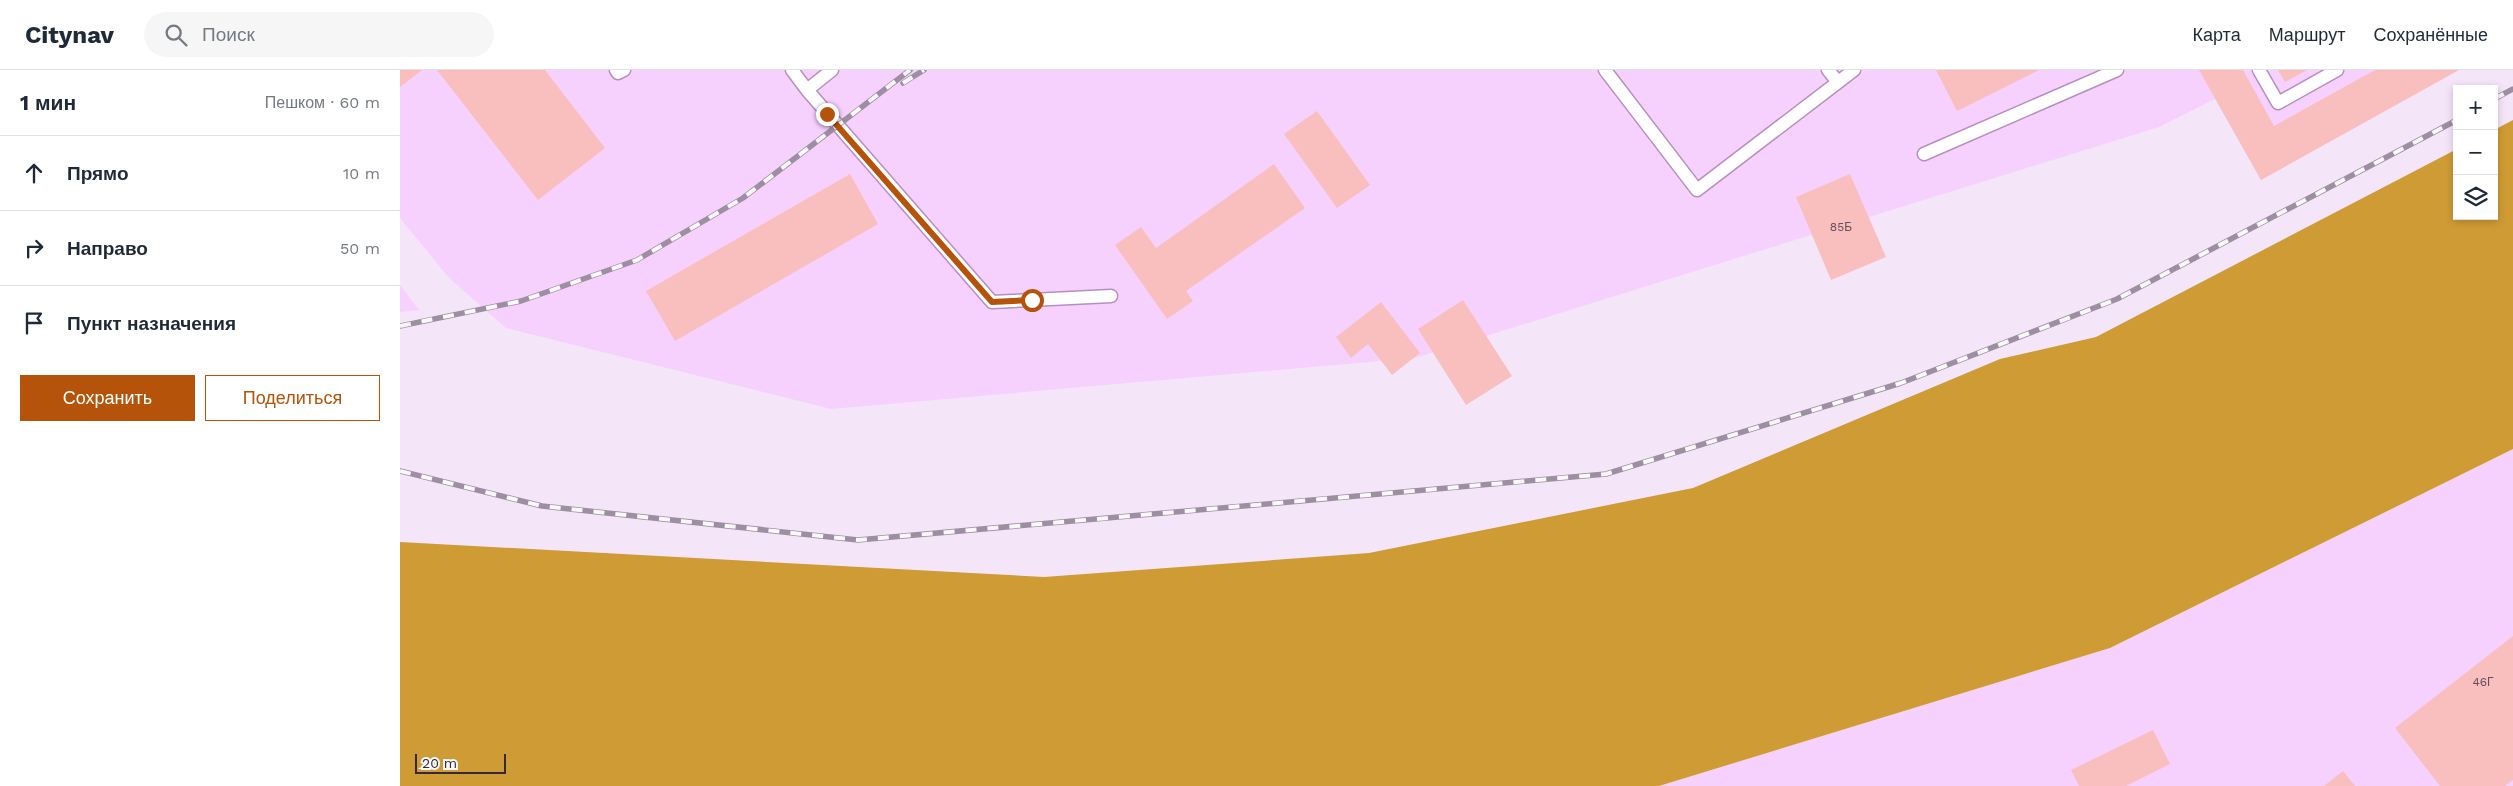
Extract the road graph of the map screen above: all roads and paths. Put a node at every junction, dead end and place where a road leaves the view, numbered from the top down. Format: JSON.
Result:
{"nodes":[{"id":1,"x":616,"y":70,"type":"edge"},
{"id":2,"x":624,"y":70,"type":"edge"},
{"id":3,"x":792,"y":70,"type":"edge"},
{"id":4,"x":832,"y":70,"type":"edge"},
{"id":5,"x":1604,"y":70,"type":"edge"},
{"id":6,"x":1828,"y":70,"type":"edge"},
{"id":7,"x":1854,"y":70,"type":"edge"},
{"id":8,"x":2117,"y":70,"type":"edge"},
{"id":9,"x":2259,"y":70,"type":"edge"},
{"id":10,"x":2337,"y":70,"type":"edge"},
{"id":11,"x":1838,"y":82,"type":"junction"},
{"id":12,"x":807,"y":90,"type":"junction"},
{"id":13,"x":1924,"y":154,"type":"dead end"},
{"id":14,"x":1111,"y":296,"type":"dead end"}],
"edges":[{"from":1,"to":2,"type":"lane"},
{"from":3,"to":12,"type":"lane"},
{"from":4,"to":12,"type":"lane"},
{"from":5,"to":11,"type":"lane"},
{"from":6,"to":11,"type":"lane"},
{"from":7,"to":11,"type":"lane"},
{"from":8,"to":13,"type":"lane"},
{"from":9,"to":10,"type":"lane"},
{"from":12,"to":14,"type":"lane"}]}
